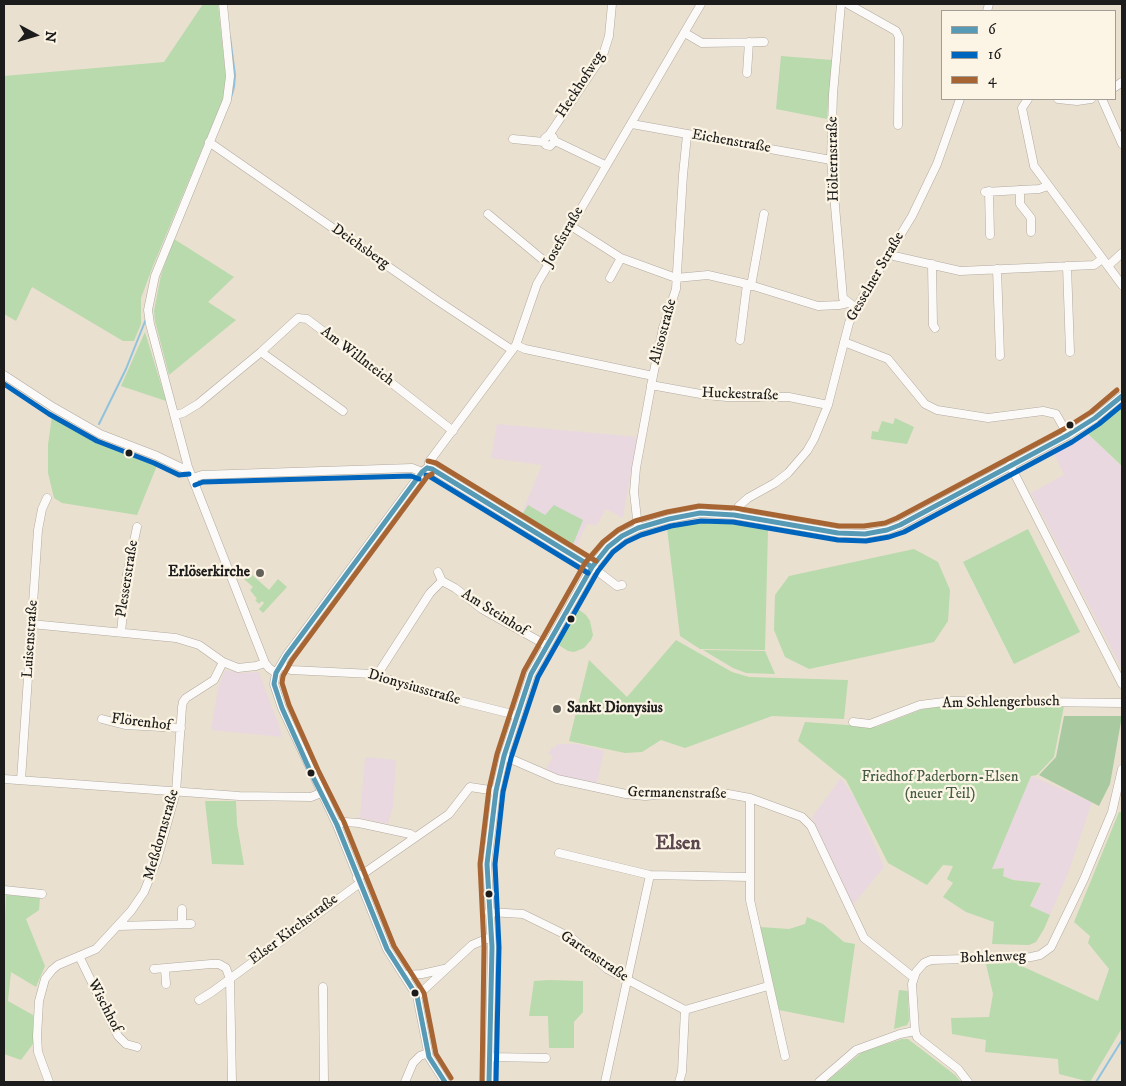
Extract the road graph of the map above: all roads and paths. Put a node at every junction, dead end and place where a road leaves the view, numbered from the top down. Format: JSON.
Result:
{"nodes":[{"id":1,"x":223,"y":4,"type":"edge"},
{"id":2,"x":612,"y":4,"type":"edge"},
{"id":3,"x":701,"y":4,"type":"edge"},
{"id":4,"x":841,"y":4,"type":"edge"},
{"id":5,"x":848,"y":4,"type":"edge"},
{"id":6,"x":685,"y":33,"type":"junction"},
{"id":7,"x":749,"y":42,"type":"junction"},
{"id":8,"x":764,"y":42,"type":"dead end"},
{"id":9,"x":747,"y":73,"type":"dead end"},
{"id":10,"x":960,"y":100,"type":"edge"},
{"id":11,"x":1027,"y":100,"type":"edge"},
{"id":12,"x":1068,"y":100,"type":"edge"},
{"id":13,"x":1084,"y":100,"type":"edge"},
{"id":14,"x":1102,"y":100,"type":"edge"},
{"id":15,"x":632,"y":124,"type":"junction"},
{"id":16,"x":898,"y":126,"type":"dead end"},
{"id":17,"x":688,"y":134,"type":"junction"},
{"id":18,"x":546,"y":138,"type":"junction"},
{"id":19,"x":513,"y":139,"type":"dead end"},
{"id":20,"x":209,"y":142,"type":"junction"},
{"id":21,"x":1122,"y":144,"type":"edge"},
{"id":22,"x":830,"y":160,"type":"junction"},
{"id":23,"x":605,"y":165,"type":"junction"},
{"id":24,"x":1048,"y":186,"type":"junction"},
{"id":25,"x":1020,"y":190,"type":"junction"},
{"id":26,"x":488,"y":214,"type":"dead end"},
{"id":27,"x":764,"y":214,"type":"dead end"},
{"id":28,"x":571,"y":226,"type":"junction"},
{"id":29,"x":1031,"y":232,"type":"dead end"},
{"id":30,"x":990,"y":235,"type":"dead end"},
{"id":31,"x":889,"y":252,"type":"junction"},
{"id":32,"x":1122,"y":253,"type":"edge"},
{"id":33,"x":621,"y":258,"type":"junction"},
{"id":34,"x":1102,"y":259,"type":"junction"},
{"id":35,"x":548,"y":264,"type":"junction"},
{"id":36,"x":932,"y":264,"type":"junction"},
{"id":37,"x":1067,"y":266,"type":"junction"},
{"id":38,"x":1108,"y":266,"type":"junction"},
{"id":39,"x":997,"y":268,"type":"junction"},
{"id":40,"x":610,"y":278,"type":"dead end"},
{"id":41,"x":676,"y":278,"type":"junction"},
{"id":42,"x":749,"y":285,"type":"junction"},
{"id":43,"x":1122,"y":285,"type":"edge"},
{"id":44,"x":848,"y":303,"type":"junction"},
{"id":45,"x":856,"y":308,"type":"junction"},
{"id":46,"x":935,"y":328,"type":"dead end"},
{"id":47,"x":740,"y":340,"type":"dead end"},
{"id":48,"x":844,"y":342,"type":"junction"},
{"id":49,"x":514,"y":347,"type":"junction"},
{"id":50,"x":261,"y":352,"type":"junction"},
{"id":51,"x":1070,"y":352,"type":"dead end"},
{"id":52,"x":1000,"y":356,"type":"dead end"},
{"id":53,"x":4,"y":375,"type":"edge"},
{"id":54,"x":653,"y":376,"type":"junction"},
{"id":55,"x":651,"y":385,"type":"junction"},
{"id":56,"x":1122,"y":396,"type":"edge"},
{"id":57,"x":828,"y":405,"type":"junction"},
{"id":58,"x":343,"y":411,"type":"dead end"},
{"id":59,"x":174,"y":415,"type":"junction"},
{"id":60,"x":453,"y":432,"type":"junction"},
{"id":61,"x":1068,"y":435,"type":"junction"},
{"id":62,"x":1010,"y":465,"type":"junction"},
{"id":63,"x":188,"y":467,"type":"junction"},
{"id":64,"x":426,"y":469,"type":"junction"},
{"id":65,"x":193,"y":478,"type":"junction"},
{"id":66,"x":46,"y":498,"type":"dead end"},
{"id":67,"x":734,"y":515,"type":"junction"},
{"id":68,"x":137,"y":527,"type":"dead end"},
{"id":69,"x":638,"y":528,"type":"junction"},
{"id":70,"x":592,"y":567,"type":"junction"},
{"id":71,"x":438,"y":572,"type":"dead end"},
{"id":72,"x":442,"y":581,"type":"junction"},
{"id":73,"x":622,"y":585,"type":"dead end"},
{"id":74,"x":32,"y":624,"type":"junction"},
{"id":75,"x":121,"y":632,"type":"junction"},
{"id":76,"x":546,"y":645,"type":"junction"},
{"id":77,"x":223,"y":662,"type":"junction"},
{"id":78,"x":265,"y":663,"type":"junction"},
{"id":79,"x":281,"y":665,"type":"junction"},
{"id":80,"x":276,"y":673,"type":"junction"},
{"id":81,"x":377,"y":675,"type":"junction"},
{"id":82,"x":1122,"y":684,"type":"edge"},
{"id":83,"x":1122,"y":702,"type":"edge"},
{"id":84,"x":516,"y":715,"type":"junction"},
{"id":85,"x":102,"y":719,"type":"dead end"},
{"id":86,"x":853,"y":722,"type":"dead end"},
{"id":87,"x":181,"y":728,"type":"junction"},
{"id":88,"x":504,"y":756,"type":"junction"},
{"id":89,"x":1122,"y":769,"type":"edge"},
{"id":90,"x":4,"y":779,"type":"edge"},
{"id":91,"x":21,"y":780,"type":"junction"},
{"id":92,"x":496,"y":791,"type":"junction"},
{"id":93,"x":176,"y":792,"type":"junction"},
{"id":94,"x":321,"y":793,"type":"junction"},
{"id":95,"x":750,"y":798,"type":"junction"},
{"id":96,"x":337,"y":825,"type":"junction"},
{"id":97,"x":415,"y":837,"type":"junction"},
{"id":98,"x":559,"y":853,"type":"dead end"},
{"id":99,"x":650,"y":875,"type":"junction"},
{"id":100,"x":749,"y":877,"type":"junction"},
{"id":101,"x":359,"y":880,"type":"junction"},
{"id":102,"x":4,"y":890,"type":"edge"},
{"id":103,"x":42,"y":894,"type":"dead end"},
{"id":104,"x":182,"y":909,"type":"dead end"},
{"id":105,"x":489,"y":912,"type":"junction"},
{"id":106,"x":118,"y":926,"type":"junction"},
{"id":107,"x":491,"y":937,"type":"junction"},
{"id":108,"x":79,"y":956,"type":"junction"},
{"id":109,"x":165,"y":968,"type":"junction"},
{"id":110,"x":446,"y":968,"type":"junction"},
{"id":111,"x":154,"y":969,"type":"dead end"},
{"id":112,"x":404,"y":975,"type":"junction"},
{"id":113,"x":913,"y":977,"type":"junction"},
{"id":114,"x":230,"y":979,"type":"junction"},
{"id":115,"x":627,"y":980,"type":"junction"},
{"id":116,"x":166,"y":984,"type":"dead end"},
{"id":117,"x":768,"y":986,"type":"junction"},
{"id":118,"x":323,"y":987,"type":"dead end"},
{"id":119,"x":416,"y":996,"type":"junction"},
{"id":120,"x":199,"y":1000,"type":"dead end"},
{"id":121,"x":685,"y":1010,"type":"junction"},
{"id":122,"x":915,"y":1031,"type":"junction"},
{"id":123,"x":137,"y":1047,"type":"dead end"},
{"id":124,"x":428,"y":1053,"type":"junction"},
{"id":125,"x":785,"y":1056,"type":"dead end"},
{"id":126,"x":490,"y":1057,"type":"junction"},
{"id":127,"x":546,"y":1058,"type":"dead end"},
{"id":128,"x":49,"y":1082,"type":"edge"},
{"id":129,"x":232,"y":1082,"type":"edge"},
{"id":130,"x":324,"y":1082,"type":"edge"},
{"id":131,"x":405,"y":1082,"type":"edge"},
{"id":132,"x":444,"y":1082,"type":"edge"},
{"id":133,"x":489,"y":1082,"type":"edge"},
{"id":134,"x":605,"y":1082,"type":"edge"},
{"id":135,"x":679,"y":1082,"type":"edge"},
{"id":136,"x":819,"y":1082,"type":"edge"},
{"id":137,"x":968,"y":1082,"type":"edge"}],
"edges":[{"from":1,"to":20,"type":"street"},
{"from":2,"to":18,"type":"street","name":"Heckhofweg"},
{"from":3,"to":6,"type":"street","name":"Josefstraße"},
{"from":4,"to":22,"type":"street","name":"Hölternstraße"},
{"from":5,"to":16,"type":"street"},
{"from":6,"to":7,"type":"street"},
{"from":6,"to":15,"type":"street","name":"Josefstraße"},
{"from":7,"to":8,"type":"street"},
{"from":7,"to":9,"type":"street"},
{"from":10,"to":31,"type":"street","name":"Gesselner Straße"},
{"from":11,"to":24,"type":"street"},
{"from":12,"to":13,"type":"street"},
{"from":14,"to":21,"type":"street"},
{"from":15,"to":17,"type":"street","name":"Eichenstraße"},
{"from":15,"to":23,"type":"street","name":"Josefstraße"},
{"from":17,"to":22,"type":"street","name":"Eichenstraße"},
{"from":17,"to":41,"type":"street","name":"Alisostraße"},
{"from":18,"to":19,"type":"street"},
{"from":18,"to":23,"type":"street","name":"Heckhofweg"},
{"from":20,"to":49,"type":"street","name":"Deichsberg"},
{"from":20,"to":59,"type":"street"},
{"from":22,"to":44,"type":"street","name":"Hölternstraße"},
{"from":23,"to":28,"type":"street","name":"Josefstraße"},
{"from":24,"to":25,"type":"street"},
{"from":24,"to":34,"type":"street"},
{"from":25,"to":29,"type":"street"},
{"from":25,"to":30,"type":"street"},
{"from":26,"to":35,"type":"street"},
{"from":27,"to":42,"type":"street"},
{"from":28,"to":33,"type":"street"},
{"from":28,"to":35,"type":"street","name":"Josefstraße"},
{"from":31,"to":36,"type":"street"},
{"from":31,"to":45,"type":"street","name":"Gesselner Straße"},
{"from":32,"to":38,"type":"street"},
{"from":33,"to":40,"type":"street"},
{"from":33,"to":41,"type":"street"},
{"from":34,"to":37,"type":"street"},
{"from":34,"to":38,"type":"street"},
{"from":35,"to":49,"type":"street","name":"Josefstraße"},
{"from":36,"to":39,"type":"street"},
{"from":36,"to":46,"type":"street"},
{"from":37,"to":39,"type":"street"},
{"from":37,"to":51,"type":"street"},
{"from":38,"to":43,"type":"street"},
{"from":39,"to":52,"type":"street"},
{"from":41,"to":42,"type":"street"},
{"from":41,"to":54,"type":"street","name":"Alisostraße"},
{"from":42,"to":44,"type":"street"},
{"from":42,"to":47,"type":"street"},
{"from":44,"to":45,"type":"street"},
{"from":45,"to":48,"type":"street","name":"Gesselner Straße"},
{"from":48,"to":57,"type":"street","name":"Gesselner Straße"},
{"from":48,"to":61,"type":"street"},
{"from":49,"to":54,"type":"street"},
{"from":49,"to":60,"type":"street","name":"Josefstraße"},
{"from":50,"to":58,"type":"street"},
{"from":50,"to":59,"type":"street","name":"Am Willnteich"},
{"from":50,"to":60,"type":"street","name":"Am Willnteich"},
{"from":53,"to":63,"type":"street"},
{"from":54,"to":55,"type":"street","name":"Alisostraße"},
{"from":55,"to":57,"type":"street","name":"Huckestraße"},
{"from":55,"to":69,"type":"street","name":"Alisostraße"},
{"from":56,"to":61,"type":"street"},
{"from":57,"to":67,"type":"street","name":"Gesselner Straße"},
{"from":59,"to":63,"type":"street"},
{"from":60,"to":64,"type":"street","name":"Josefstraße"},
{"from":61,"to":62,"type":"street"},
{"from":62,"to":67,"type":"street"},
{"from":62,"to":82,"type":"street"},
{"from":63,"to":65,"type":"street"},
{"from":64,"to":65,"type":"street"},
{"from":64,"to":70,"type":"street"},
{"from":64,"to":79,"type":"street","name":"Josefstraße"},
{"from":65,"to":78,"type":"street"},
{"from":66,"to":74,"type":"street","name":"Luisenstraße"},
{"from":67,"to":69,"type":"street"},
{"from":68,"to":75,"type":"street","name":"Plesserstraße"},
{"from":69,"to":70,"type":"street"},
{"from":70,"to":73,"type":"street"},
{"from":70,"to":76,"type":"street"},
{"from":71,"to":72,"type":"street"},
{"from":72,"to":76,"type":"street","name":"Am Steinhof"},
{"from":72,"to":81,"type":"street"},
{"from":74,"to":75,"type":"street"},
{"from":74,"to":91,"type":"street","name":"Luisenstraße"},
{"from":75,"to":77,"type":"street"},
{"from":76,"to":84,"type":"street"},
{"from":77,"to":78,"type":"street"},
{"from":77,"to":87,"type":"street","name":"Meßdornstraße"},
{"from":78,"to":80,"type":"street"},
{"from":79,"to":80,"type":"street","name":"Josefstraße"},
{"from":79,"to":81,"type":"street","name":"Dionysiusstraße"},
{"from":80,"to":94,"type":"street"},
{"from":81,"to":84,"type":"street","name":"Dionysiusstraße"},
{"from":83,"to":86,"type":"street","name":"Am Schlengerbusch"},
{"from":84,"to":88,"type":"street"},
{"from":85,"to":87,"type":"street","name":"Flörenhof"},
{"from":87,"to":93,"type":"street","name":"Meßdornstraße"},
{"from":88,"to":92,"type":"street"},
{"from":88,"to":95,"type":"street","name":"Germanenstraße"},
{"from":89,"to":113,"type":"street","name":"Bohlenweg"},
{"from":90,"to":91,"type":"street"},
{"from":91,"to":93,"type":"street"},
{"from":92,"to":97,"type":"street","name":"Elser Kirchstraße"},
{"from":92,"to":105,"type":"street"},
{"from":93,"to":94,"type":"street"},
{"from":93,"to":106,"type":"street","name":"Meßdornstraße"},
{"from":94,"to":96,"type":"street"},
{"from":95,"to":100,"type":"street"},
{"from":95,"to":113,"type":"street","name":"Germanenstraße"},
{"from":96,"to":97,"type":"street"},
{"from":96,"to":101,"type":"street"},
{"from":97,"to":101,"type":"street","name":"Elser Kirchstraße"},
{"from":98,"to":99,"type":"street"},
{"from":99,"to":100,"type":"street"},
{"from":99,"to":115,"type":"street"},
{"from":100,"to":117,"type":"street"},
{"from":101,"to":112,"type":"street"},
{"from":101,"to":114,"type":"street","name":"Elser Kirchstraße"},
{"from":102,"to":103,"type":"street"},
{"from":104,"to":106,"type":"street"},
{"from":105,"to":107,"type":"street"},
{"from":105,"to":115,"type":"street","name":"Gartenstraße"},
{"from":106,"to":108,"type":"street","name":"Meßdornstraße"},
{"from":107,"to":110,"type":"street"},
{"from":107,"to":126,"type":"street"},
{"from":108,"to":123,"type":"street","name":"Wischhof"},
{"from":108,"to":128,"type":"street","name":"Meßdornstraße"},
{"from":109,"to":111,"type":"street"},
{"from":109,"to":114,"type":"street"},
{"from":109,"to":116,"type":"street"},
{"from":110,"to":112,"type":"street"},
{"from":110,"to":119,"type":"street"},
{"from":112,"to":119,"type":"street"},
{"from":113,"to":122,"type":"street"},
{"from":114,"to":120,"type":"street","name":"Elser Kirchstraße"},
{"from":114,"to":129,"type":"street"},
{"from":115,"to":121,"type":"street","name":"Gartenstraße"},
{"from":115,"to":134,"type":"street"},
{"from":117,"to":121,"type":"street"},
{"from":117,"to":125,"type":"street"},
{"from":118,"to":130,"type":"street"},
{"from":119,"to":124,"type":"street"},
{"from":121,"to":135,"type":"street"},
{"from":122,"to":136,"type":"street"},
{"from":122,"to":137,"type":"street"},
{"from":124,"to":131,"type":"street"},
{"from":124,"to":132,"type":"street"},
{"from":126,"to":127,"type":"street"},
{"from":126,"to":133,"type":"street"}]}
